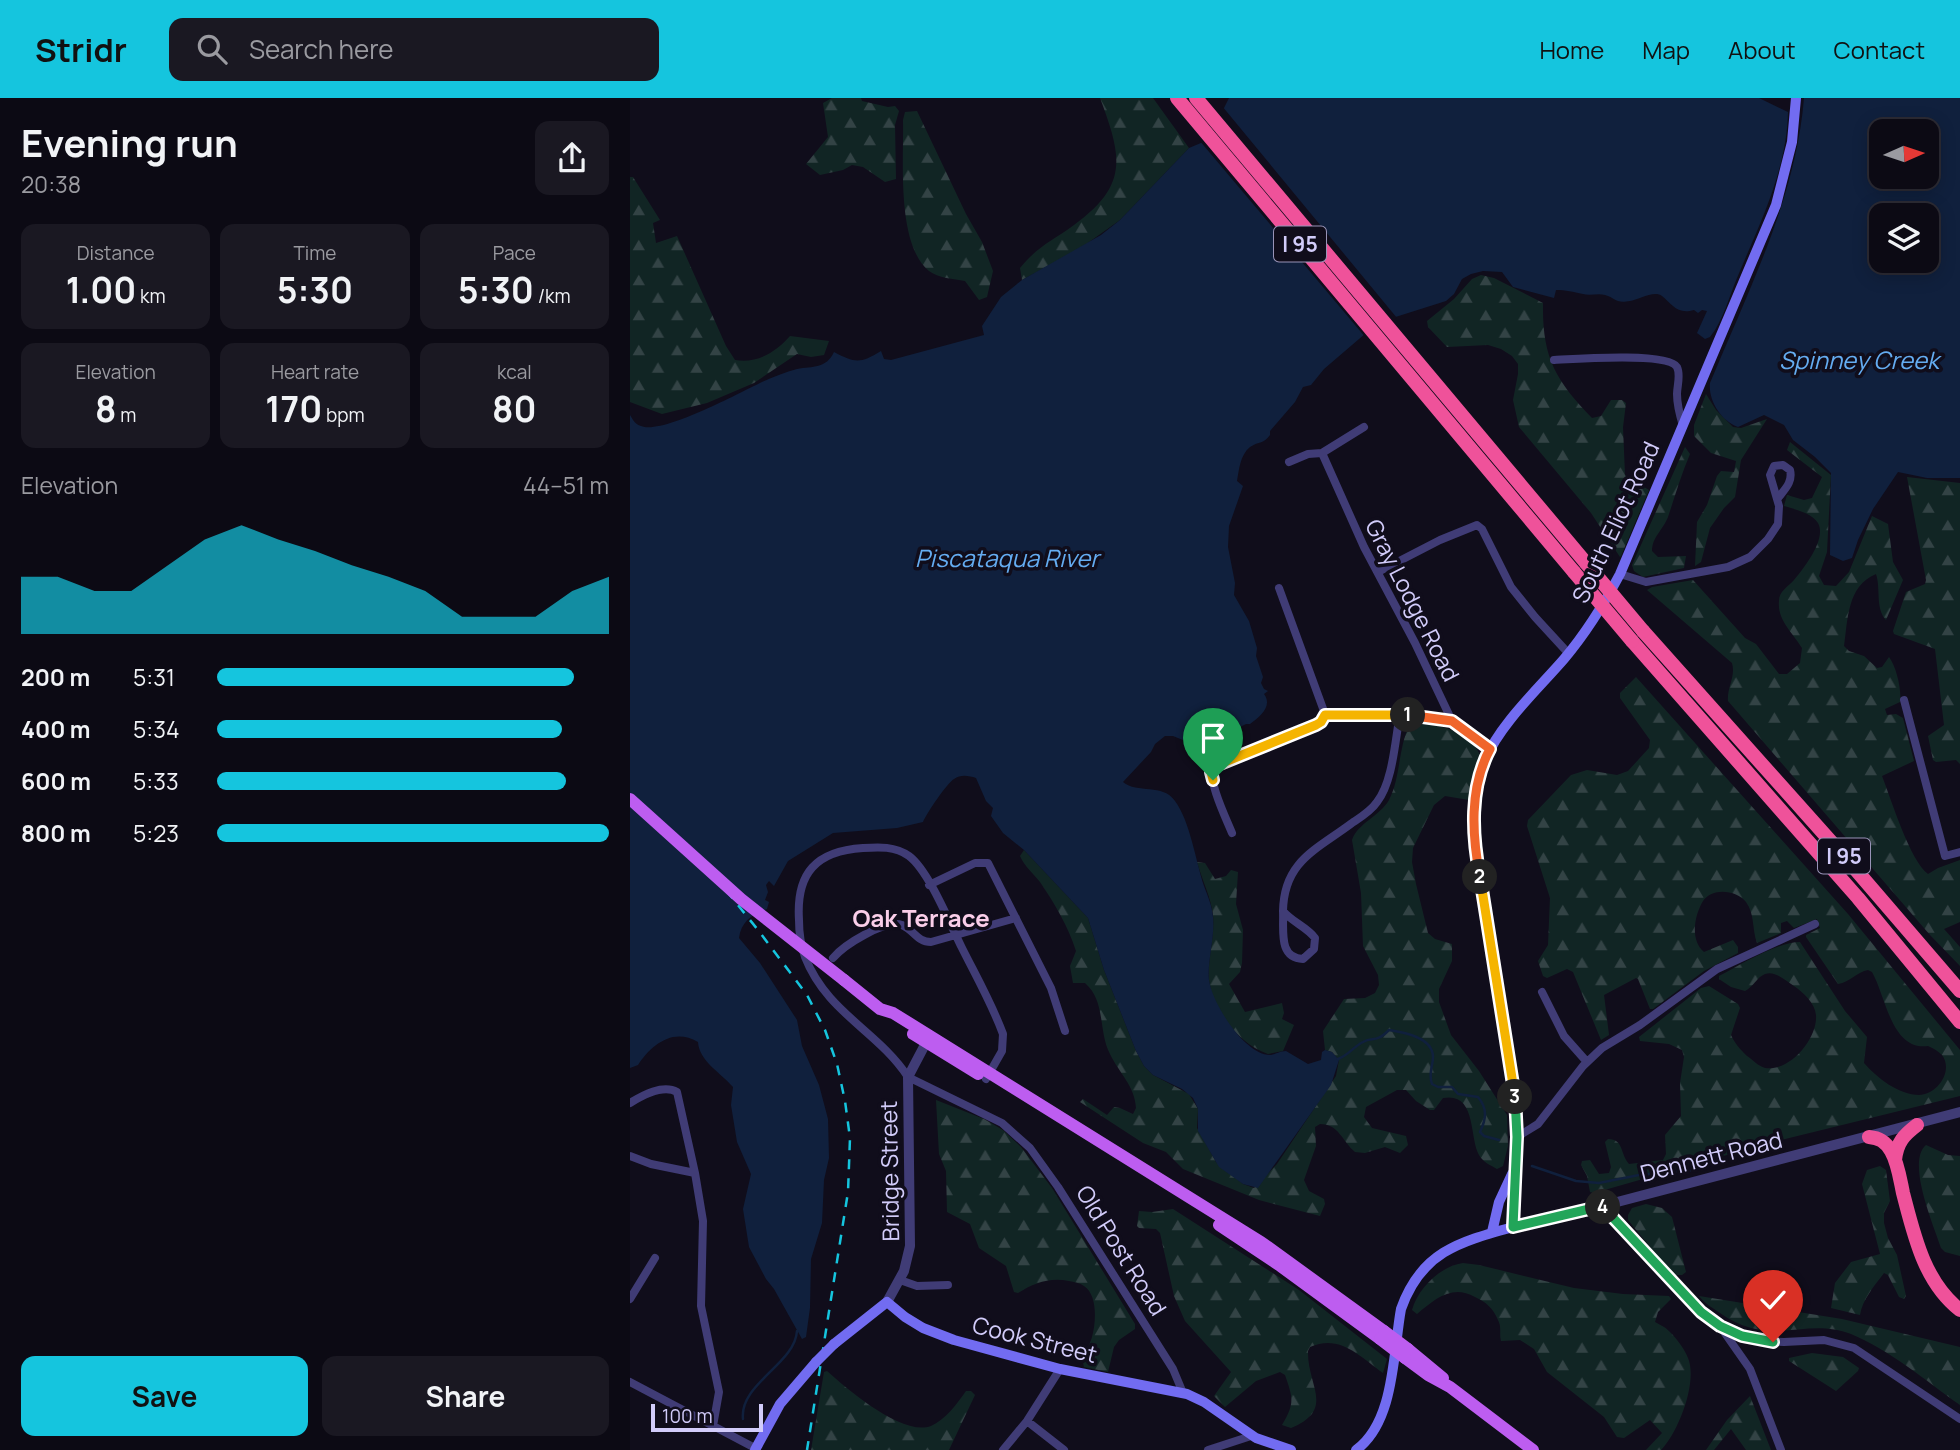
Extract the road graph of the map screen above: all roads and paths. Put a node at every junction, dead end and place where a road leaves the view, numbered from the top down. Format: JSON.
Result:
{"nodes":[{"id":1,"x":1177,"y":98,"type":"edge"},
{"id":2,"x":1196,"y":98,"type":"edge"},
{"id":3,"x":1796,"y":98,"type":"edge"},
{"id":4,"x":1554,"y":360,"type":"dead end"},
{"id":5,"x":1683,"y":426,"type":"junction"},
{"id":6,"x":1364,"y":427,"type":"dead end"},
{"id":7,"x":1322,"y":453,"type":"junction"},
{"id":8,"x":1289,"y":462,"type":"dead end"},
{"id":9,"x":1778,"y":498,"type":"dead end"},
{"id":10,"x":1378,"y":572,"type":"junction"},
{"id":11,"x":1620,"y":574,"type":"junction"},
{"id":12,"x":1279,"y":588,"type":"dead end"},
{"id":13,"x":1569,"y":654,"type":"junction"},
{"id":14,"x":1904,"y":700,"type":"dead end"},
{"id":15,"x":1400,"y":714,"type":"junction"},
{"id":16,"x":1325,"y":715,"type":"junction"},
{"id":17,"x":1452,"y":721,"type":"junction"},
{"id":18,"x":1490,"y":749,"type":"junction"},
{"id":19,"x":630,"y":799,"type":"edge"},
{"id":20,"x":1232,"y":833,"type":"dead end"},
{"id":21,"x":1960,"y":852,"type":"edge"},
{"id":22,"x":929,"y":885,"type":"junction"},
{"id":23,"x":1283,"y":911,"type":"junction"},
{"id":24,"x":1016,"y":918,"type":"junction"},
{"id":25,"x":1815,"y":924,"type":"dead end"},
{"id":26,"x":956,"y":936,"type":"junction"},
{"id":27,"x":833,"y":958,"type":"dead end"},
{"id":28,"x":1960,"y":990,"type":"edge"},
{"id":29,"x":1542,"y":992,"type":"dead end"},
{"id":30,"x":1960,"y":1022,"type":"edge"},
{"id":31,"x":1065,"y":1031,"type":"dead end"},
{"id":32,"x":928,"y":1039,"type":"junction"},
{"id":33,"x":1587,"y":1062,"type":"junction"},
{"id":34,"x":988,"y":1076,"type":"junction"},
{"id":35,"x":908,"y":1077,"type":"junction"},
{"id":36,"x":630,"y":1102,"type":"edge"},
{"id":37,"x":1960,"y":1112,"type":"edge"},
{"id":38,"x":1917,"y":1125,"type":"junction"},
{"id":39,"x":1517,"y":1137,"type":"junction"},
{"id":40,"x":1869,"y":1137,"type":"junction"},
{"id":41,"x":630,"y":1156,"type":"edge"},
{"id":42,"x":1895,"y":1160,"type":"junction"},
{"id":43,"x":1514,"y":1172,"type":"junction"},
{"id":44,"x":695,"y":1173,"type":"junction"},
{"id":45,"x":1602,"y":1206,"type":"junction"},
{"id":46,"x":1513,"y":1227,"type":"junction"},
{"id":47,"x":1492,"y":1232,"type":"junction"},
{"id":48,"x":654,"y":1258,"type":"dead end"},
{"id":49,"x":900,"y":1280,"type":"junction"},
{"id":50,"x":948,"y":1285,"type":"dead end"},
{"id":51,"x":630,"y":1299,"type":"edge"},
{"id":52,"x":887,"y":1302,"type":"junction"},
{"id":53,"x":1960,"y":1310,"type":"edge"},
{"id":54,"x":1720,"y":1326,"type":"junction"},
{"id":55,"x":1060,"y":1368,"type":"junction"},
{"id":56,"x":630,"y":1382,"type":"edge"},
{"id":57,"x":1183,"y":1393,"type":"junction"},
{"id":58,"x":1960,"y":1419,"type":"edge"},
{"id":59,"x":1027,"y":1420,"type":"junction"},
{"id":60,"x":713,"y":1426,"type":"junction"},
{"id":61,"x":1251,"y":1436,"type":"junction"},
{"id":62,"x":755,"y":1449,"type":"edge"},
{"id":63,"x":1359,"y":1449,"type":"edge"},
{"id":64,"x":1003,"y":1450,"type":"edge"},
{"id":65,"x":1063,"y":1450,"type":"edge"},
{"id":66,"x":1208,"y":1450,"type":"edge"},
{"id":67,"x":1291,"y":1450,"type":"edge"},
{"id":68,"x":1533,"y":1450,"type":"edge"},
{"id":69,"x":1781,"y":1450,"type":"edge"}],
"edges":[{"from":1,"to":30,"type":"highway","number":"I 95","bridge":true},
{"from":2,"to":28,"type":"highway","number":"I 95","bridge":true},
{"from":3,"to":5,"type":"main road","name":"South Eliot Road"},
{"from":4,"to":5,"type":"street"},
{"from":5,"to":11,"type":"main road","name":"South Eliot Road"},
{"from":6,"to":7,"type":"street"},
{"from":7,"to":8,"type":"street"},
{"from":7,"to":10,"type":"street","name":"Gray Lodge Road"},
{"from":9,"to":11,"type":"street"},
{"from":10,"to":13,"type":"street"},
{"from":10,"to":17,"type":"street","name":"Gray Lodge Road"},
{"from":11,"to":13,"type":"main road","name":"South Eliot Road"},
{"from":12,"to":16,"type":"street"},
{"from":13,"to":18,"type":"main road","name":"South Eliot Road"},
{"from":14,"to":21,"type":"street"},
{"from":15,"to":16,"type":"street"},
{"from":15,"to":17,"type":"street"},
{"from":15,"to":23,"type":"street"},
{"from":16,"to":20,"type":"street"},
{"from":17,"to":18,"type":"street","name":"Gray Lodge Road"},
{"from":18,"to":39,"type":"main road","name":"South Eliot Road"},
{"from":19,"to":32,"type":"main road","bridge":true},
{"from":22,"to":24,"type":"street"},
{"from":22,"to":26,"type":"street"},
{"from":22,"to":35,"type":"street","name":"Bridge Street"},
{"from":23,"to":23,"type":"street"},
{"from":24,"to":26,"type":"street"},
{"from":24,"to":31,"type":"street"},
{"from":25,"to":33,"type":"street"},
{"from":26,"to":27,"type":"street"},
{"from":26,"to":34,"type":"street"},
{"from":29,"to":33,"type":"street"},
{"from":32,"to":34,"type":"main road"},
{"from":32,"to":34,"type":"main road"},
{"from":32,"to":35,"type":"street","name":"Bridge Street"},
{"from":33,"to":39,"type":"street"},
{"from":34,"to":68,"type":"main road","bridge":true},
{"from":35,"to":49,"type":"street","name":"Bridge Street"},
{"from":35,"to":57,"type":"street","name":"Old Post Road"},
{"from":36,"to":44,"type":"street"},
{"from":37,"to":38,"type":"street","name":"Dennett Road"},
{"from":38,"to":40,"type":"street","name":"Dennett Road"},
{"from":38,"to":42,"type":"highway"},
{"from":39,"to":43,"type":"main road","name":"South Eliot Road"},
{"from":40,"to":42,"type":"highway"},
{"from":40,"to":45,"type":"street","name":"Dennett Road"},
{"from":41,"to":44,"type":"street"},
{"from":42,"to":53,"type":"highway"},
{"from":43,"to":46,"type":"main road","name":"South Eliot Road"},
{"from":43,"to":47,"type":"main road"},
{"from":44,"to":60,"type":"street"},
{"from":45,"to":46,"type":"street","name":"Dennett Road"},
{"from":45,"to":54,"type":"street"},
{"from":46,"to":47,"type":"main road","name":"Dennett Road"},
{"from":47,"to":63,"type":"main road","name":"Dennett Road"},
{"from":48,"to":51,"type":"street"},
{"from":49,"to":50,"type":"street"},
{"from":49,"to":52,"type":"street","name":"Bridge Street"},
{"from":52,"to":55,"type":"main road","name":"Cook Street"},
{"from":52,"to":62,"type":"main road","bridge":true},
{"from":54,"to":58,"type":"street"},
{"from":54,"to":69,"type":"street"},
{"from":55,"to":57,"type":"main road","name":"Cook Street"},
{"from":55,"to":59,"type":"street"},
{"from":56,"to":60,"type":"street"},
{"from":57,"to":61,"type":"main road"},
{"from":59,"to":64,"type":"street"},
{"from":59,"to":65,"type":"street"},
{"from":60,"to":62,"type":"street"},
{"from":61,"to":66,"type":"street"},
{"from":61,"to":67,"type":"main road"}]}
